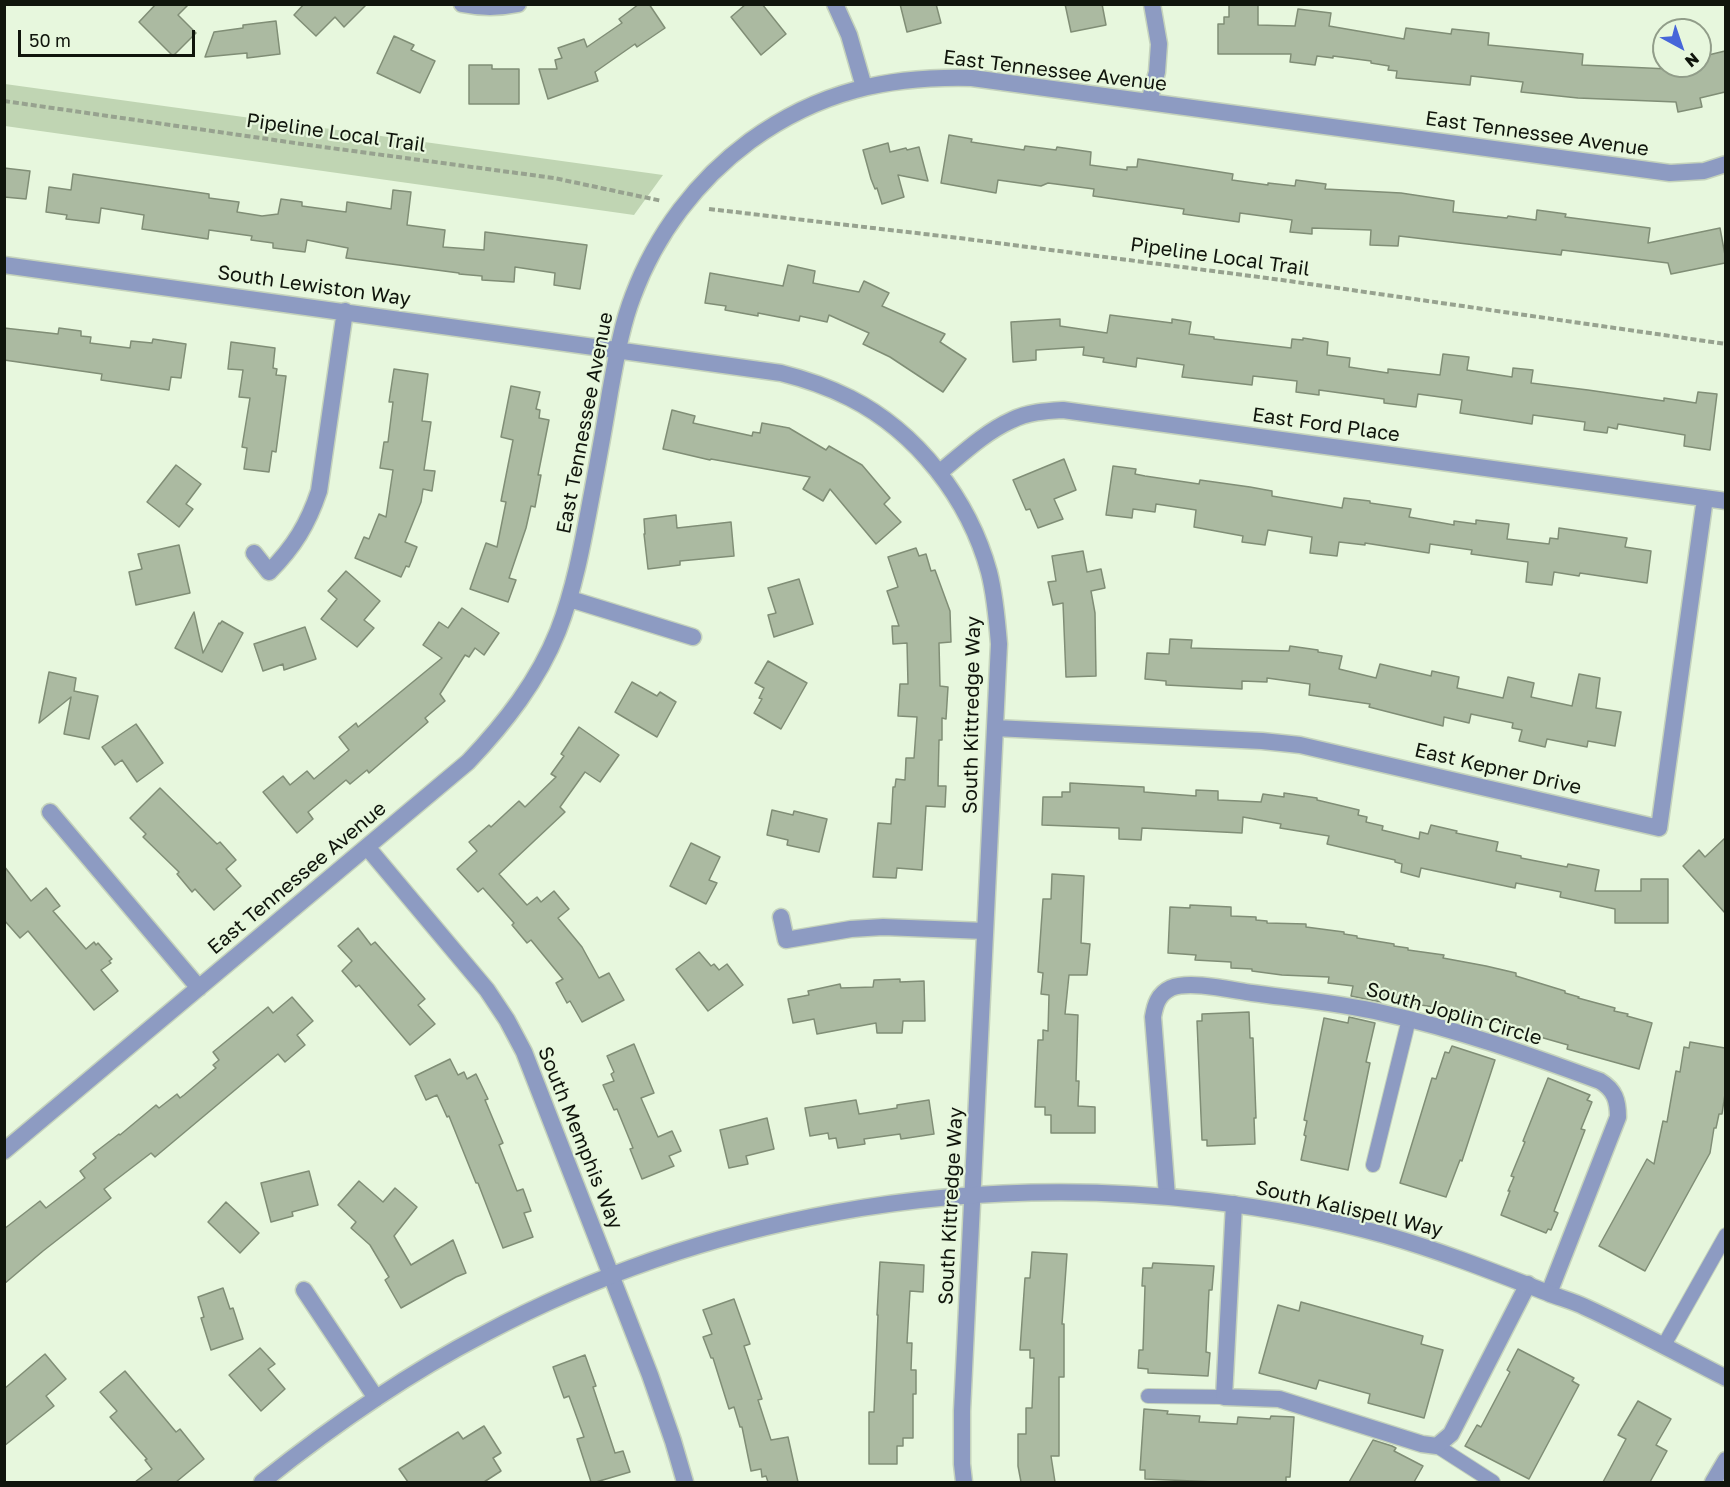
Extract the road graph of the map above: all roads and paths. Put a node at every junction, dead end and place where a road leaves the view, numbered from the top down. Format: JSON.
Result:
{"nodes":[{"id":1,"x":462,"y":4,"type":"edge"},
{"id":2,"x":518,"y":4,"type":"edge"},
{"id":3,"x":835,"y":4,"type":"edge"},
{"id":4,"x":1152,"y":4,"type":"edge"},
{"id":5,"x":864,"y":87,"type":"junction"},
{"id":6,"x":4,"y":101,"type":"edge"},
{"id":7,"x":1149,"y":102,"type":"junction"},
{"id":8,"x":1725,"y":164,"type":"edge"},
{"id":9,"x":662,"y":201,"type":"dead end"},
{"id":10,"x":709,"y":209,"type":"dead end"},
{"id":11,"x":4,"y":265,"type":"edge"},
{"id":12,"x":345,"y":311,"type":"junction"},
{"id":13,"x":1725,"y":344,"type":"edge"},
{"id":14,"x":618,"y":349,"type":"junction"},
{"id":15,"x":939,"y":472,"type":"junction"},
{"id":16,"x":1705,"y":498,"type":"junction"},
{"id":17,"x":1725,"y":501,"type":"edge"},
{"id":18,"x":254,"y":554,"type":"dead end"},
{"id":19,"x":570,"y":599,"type":"junction"},
{"id":20,"x":693,"y":637,"type":"dead end"},
{"id":21,"x":995,"y":728,"type":"junction"},
{"id":22,"x":50,"y":812,"type":"dead end"},
{"id":23,"x":367,"y":846,"type":"junction"},
{"id":24,"x":781,"y":917,"type":"dead end"},
{"id":25,"x":985,"y":932,"type":"junction"},
{"id":26,"x":199,"y":988,"type":"junction"},
{"id":27,"x":1409,"y":1019,"type":"junction"},
{"id":28,"x":4,"y":1151,"type":"edge"},
{"id":29,"x":1373,"y":1165,"type":"dead end"},
{"id":30,"x":972,"y":1195,"type":"junction"},
{"id":31,"x":1167,"y":1196,"type":"junction"},
{"id":32,"x":1234,"y":1204,"type":"junction"},
{"id":33,"x":1725,"y":1234,"type":"edge"},
{"id":34,"x":612,"y":1276,"type":"junction"},
{"id":35,"x":1528,"y":1284,"type":"junction"},
{"id":36,"x":304,"y":1290,"type":"dead end"},
{"id":37,"x":1549,"y":1293,"type":"junction"},
{"id":38,"x":1664,"y":1345,"type":"junction"},
{"id":39,"x":1725,"y":1378,"type":"edge"},
{"id":40,"x":1148,"y":1396,"type":"dead end"},
{"id":41,"x":1224,"y":1397,"type":"junction"},
{"id":42,"x":376,"y":1398,"type":"junction"},
{"id":43,"x":1437,"y":1446,"type":"junction"},
{"id":44,"x":1725,"y":1460,"type":"edge"},
{"id":45,"x":262,"y":1482,"type":"edge"},
{"id":46,"x":685,"y":1482,"type":"edge"},
{"id":47,"x":964,"y":1482,"type":"edge"},
{"id":48,"x":1493,"y":1482,"type":"edge"},
{"id":49,"x":1713,"y":1482,"type":"edge"}],
"edges":[{"from":1,"to":2,"type":"street"},
{"from":3,"to":5,"type":"street"},
{"from":4,"to":7,"type":"street"},
{"from":5,"to":7,"type":"street","name":"East Tennessee Avenue"},
{"from":5,"to":14,"type":"street","name":"East Tennessee Avenue"},
{"from":6,"to":9,"type":"path","name":"Pipeline Local Trail"},
{"from":7,"to":8,"type":"street","name":"East Tennessee Avenue"},
{"from":10,"to":13,"type":"path","name":"Pipeline Local Trail"},
{"from":11,"to":12,"type":"street","name":"South Lewiston Way"},
{"from":12,"to":14,"type":"street","name":"South Lewiston Way"},
{"from":12,"to":18,"type":"street"},
{"from":14,"to":15,"type":"street","name":"South Kittredge Way"},
{"from":14,"to":19,"type":"street","name":"East Tennessee Avenue"},
{"from":15,"to":16,"type":"street","name":"East Ford Place"},
{"from":15,"to":21,"type":"street","name":"South Kittredge Way"},
{"from":16,"to":17,"type":"street","name":"East Ford Place"},
{"from":16,"to":21,"type":"street","name":"East Kepner Drive"},
{"from":19,"to":20,"type":"street"},
{"from":19,"to":23,"type":"street","name":"East Tennessee Avenue"},
{"from":21,"to":25,"type":"street","name":"South Kittredge Way"},
{"from":22,"to":26,"type":"street"},
{"from":23,"to":26,"type":"street","name":"East Tennessee Avenue"},
{"from":23,"to":34,"type":"street","name":"South Memphis Way"},
{"from":24,"to":25,"type":"street"},
{"from":25,"to":30,"type":"street","name":"South Kittredge Way"},
{"from":26,"to":28,"type":"street","name":"East Tennessee Avenue"},
{"from":27,"to":29,"type":"lane"},
{"from":27,"to":31,"type":"street","name":"South Joplin Circle"},
{"from":27,"to":37,"type":"street","name":"South Joplin Circle"},
{"from":30,"to":31,"type":"street","name":"South Kalispell Way"},
{"from":30,"to":34,"type":"street","name":"South Kalispell Way"},
{"from":30,"to":47,"type":"street","name":"South Kittredge Way"},
{"from":31,"to":32,"type":"street","name":"South Kalispell Way"},
{"from":32,"to":35,"type":"street","name":"South Kalispell Way"},
{"from":32,"to":41,"type":"street"},
{"from":33,"to":38,"type":"lane"},
{"from":34,"to":42,"type":"street","name":"South Kalispell Way"},
{"from":34,"to":46,"type":"street","name":"South Memphis Way"},
{"from":35,"to":37,"type":"street","name":"South Kalispell Way"},
{"from":35,"to":43,"type":"street"},
{"from":36,"to":42,"type":"street"},
{"from":37,"to":38,"type":"street","name":"South Kalispell Way"},
{"from":38,"to":39,"type":"street","name":"South Kalispell Way"},
{"from":40,"to":41,"type":"lane"},
{"from":41,"to":43,"type":"street"},
{"from":42,"to":45,"type":"street","name":"South Kalispell Way"},
{"from":43,"to":48,"type":"lane"},
{"from":44,"to":49,"type":"street"}]}
